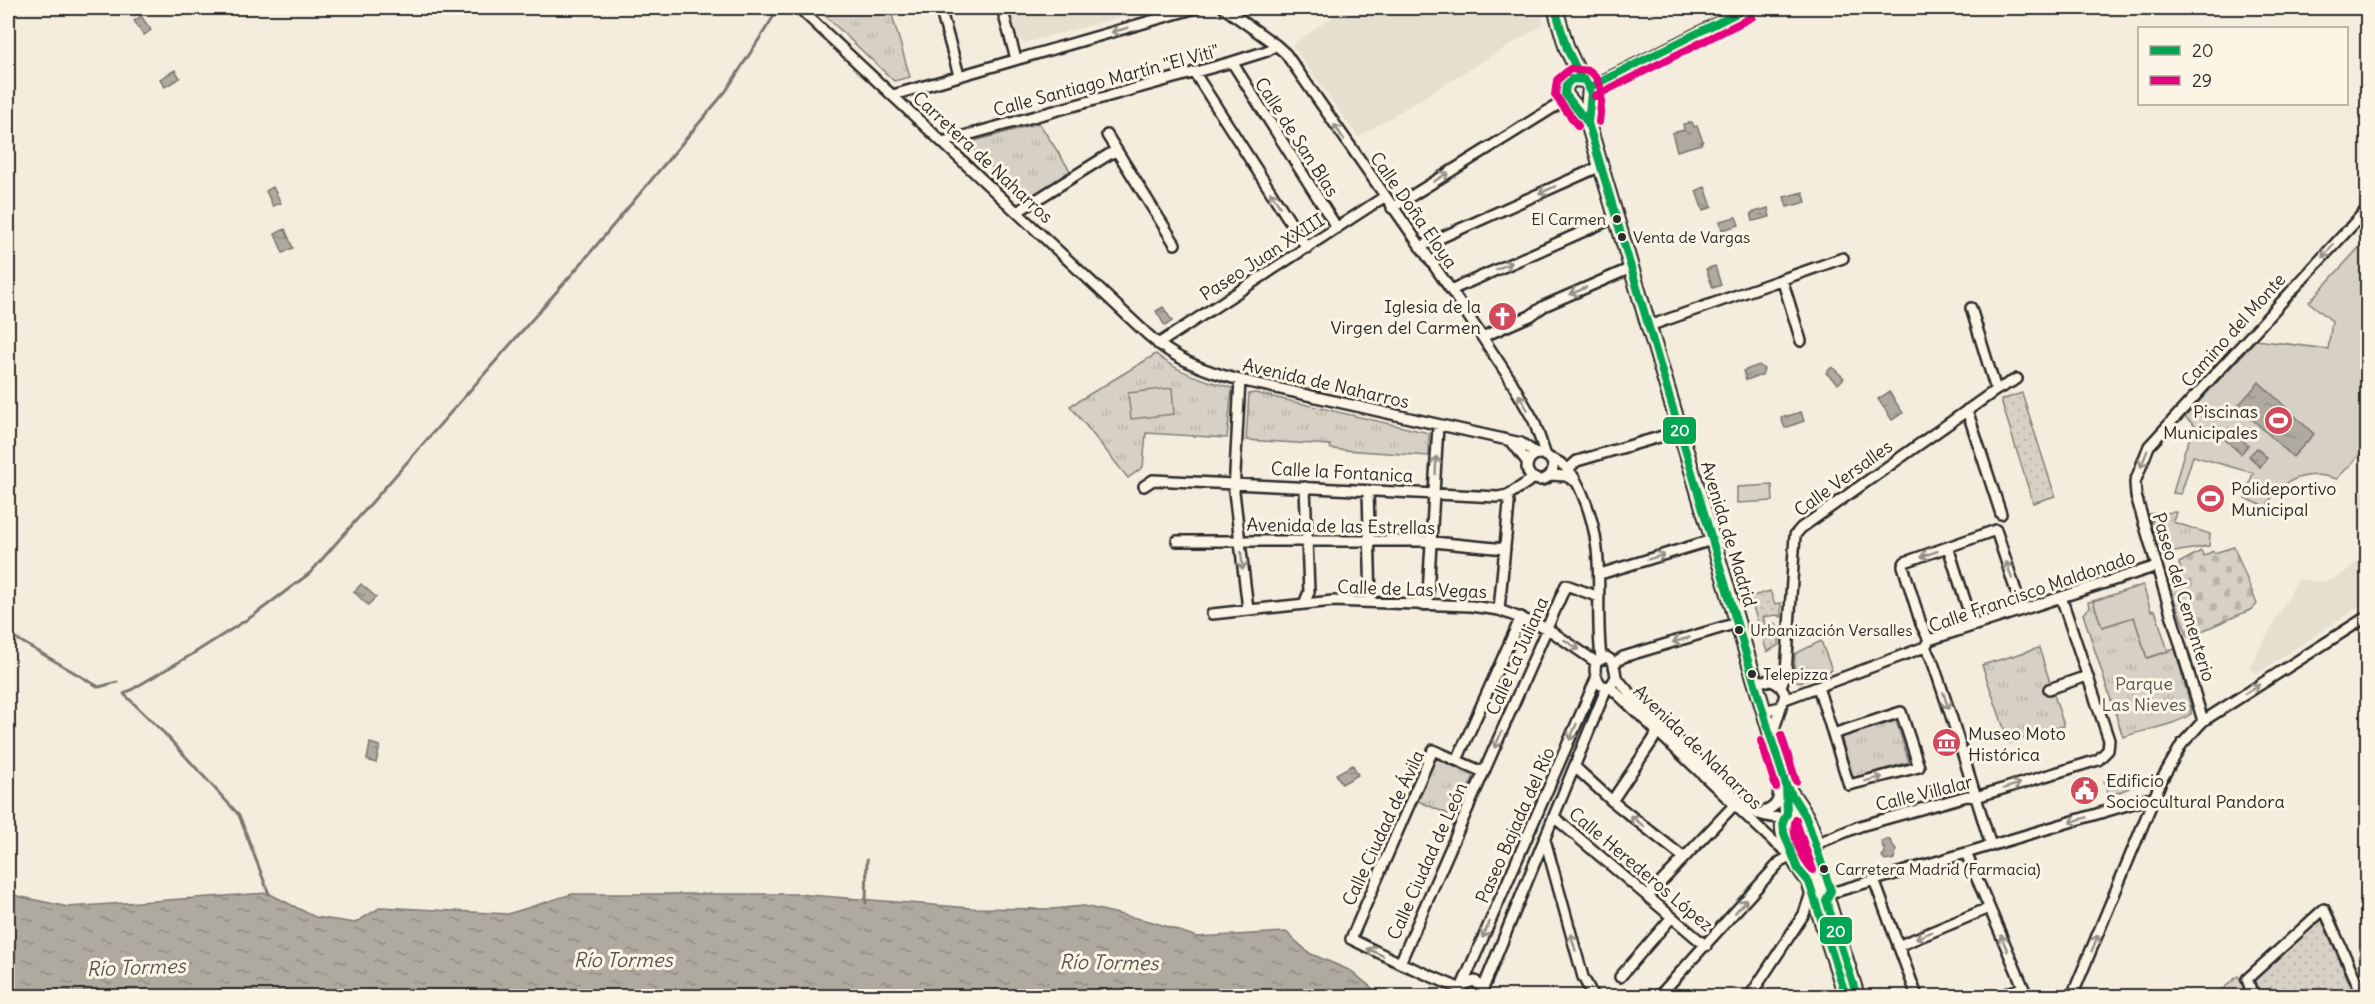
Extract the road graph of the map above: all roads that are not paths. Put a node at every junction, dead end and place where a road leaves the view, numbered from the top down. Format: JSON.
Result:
{"nodes":[{"id":1,"x":799,"y":8,"type":"edge"},
{"id":2,"x":940,"y":8,"type":"edge"},
{"id":3,"x":1002,"y":8,"type":"edge"},
{"id":4,"x":1196,"y":8,"type":"edge"},
{"id":5,"x":1224,"y":8,"type":"edge"},
{"id":6,"x":1555,"y":8,"type":"edge"},
{"id":7,"x":1747,"y":8,"type":"edge"},
{"id":8,"x":1276,"y":45,"type":"junction"},
{"id":9,"x":1016,"y":59,"type":"junction"},
{"id":10,"x":1232,"y":62,"type":"junction"},
{"id":11,"x":1194,"y":72,"type":"junction"},
{"id":12,"x":960,"y":75,"type":"junction"},
{"id":13,"x":1582,"y":86,"type":"junction"},
{"id":14,"x":893,"y":95,"type":"junction"},
{"id":15,"x":1570,"y":102,"type":"junction"},
{"id":16,"x":1587,"y":120,"type":"junction"},
{"id":17,"x":1107,"y":135,"type":"dead end"},
{"id":18,"x":942,"y":142,"type":"junction"},
{"id":19,"x":1116,"y":150,"type":"junction"},
{"id":20,"x":1601,"y":166,"type":"junction"},
{"id":21,"x":1384,"y":197,"type":"junction"},
{"id":22,"x":1392,"y":208,"type":"junction"},
{"id":23,"x":2367,"y":208,"type":"edge"},
{"id":24,"x":1017,"y":212,"type":"junction"},
{"id":25,"x":1616,"y":217,"type":"junction"},
{"id":26,"x":1337,"y":228,"type":"junction"},
{"id":27,"x":1174,"y":244,"type":"dead end"},
{"id":28,"x":1420,"y":247,"type":"junction"},
{"id":29,"x":1307,"y":248,"type":"junction"},
{"id":30,"x":1843,"y":258,"type":"dead end"},
{"id":31,"x":1631,"y":268,"type":"junction"},
{"id":32,"x":1782,"y":279,"type":"junction"},
{"id":33,"x":1450,"y":290,"type":"junction"},
{"id":34,"x":1971,"y":308,"type":"dead end"},
{"id":35,"x":1649,"y":326,"type":"junction"},
{"id":36,"x":1144,"y":331,"type":"joint"},
{"id":37,"x":1482,"y":337,"type":"junction"},
{"id":38,"x":1801,"y":341,"type":"dead end"},
{"id":39,"x":1158,"y":344,"type":"junction"},
{"id":40,"x":1240,"y":380,"type":"junction"},
{"id":41,"x":2017,"y":380,"type":"dead end"},
{"id":42,"x":1996,"y":390,"type":"junction"},
{"id":43,"x":1967,"y":410,"type":"junction"},
{"id":44,"x":1438,"y":426,"type":"junction"},
{"id":45,"x":1680,"y":431,"type":"junction"},
{"id":46,"x":1512,"y":442,"type":"junction"},
{"id":47,"x":1544,"y":456,"type":"junction"},
{"id":48,"x":1528,"y":463,"type":"junction"},
{"id":49,"x":1568,"y":469,"type":"junction"},
{"id":50,"x":1550,"y":475,"type":"junction"},
{"id":51,"x":1534,"y":478,"type":"junction"},
{"id":52,"x":1235,"y":482,"type":"junction"},
{"id":53,"x":1577,"y":482,"type":"junction"},
{"id":54,"x":2135,"y":482,"type":"joint"},
{"id":55,"x":1144,"y":486,"type":"dead end"},
{"id":56,"x":1305,"y":487,"type":"junction"},
{"id":57,"x":1368,"y":491,"type":"junction"},
{"id":58,"x":1434,"y":495,"type":"junction"},
{"id":59,"x":1508,"y":495,"type":"junction"},
{"id":60,"x":2001,"y":514,"type":"dead end"},
{"id":61,"x":1305,"y":540,"type":"junction"},
{"id":62,"x":1712,"y":540,"type":"junction"},
{"id":63,"x":1177,"y":541,"type":"dead end"},
{"id":64,"x":1370,"y":541,"type":"junction"},
{"id":65,"x":1240,"y":542,"type":"junction"},
{"id":66,"x":1431,"y":543,"type":"junction"},
{"id":67,"x":1948,"y":547,"type":"junction"},
{"id":68,"x":1505,"y":549,"type":"junction"},
{"id":69,"x":2157,"y":566,"type":"junction"},
{"id":70,"x":1600,"y":574,"type":"junction"},
{"id":71,"x":1599,"y":597,"type":"junction"},
{"id":72,"x":2061,"y":597,"type":"junction"},
{"id":73,"x":1371,"y":602,"type":"junction"},
{"id":74,"x":1304,"y":604,"type":"junction"},
{"id":75,"x":1421,"y":605,"type":"junction"},
{"id":76,"x":1248,"y":609,"type":"junction"},
{"id":77,"x":1499,"y":610,"type":"junction"},
{"id":78,"x":2022,"y":610,"type":"junction"},
{"id":79,"x":1212,"y":614,"type":"dead end"},
{"id":80,"x":2367,"y":616,"type":"edge"},
{"id":81,"x":1521,"y":617,"type":"junction"},
{"id":82,"x":1737,"y":623,"type":"junction"},
{"id":83,"x":1973,"y":626,"type":"junction"},
{"id":84,"x":1548,"y":629,"type":"junction"},
{"id":85,"x":1927,"y":643,"type":"junction"},
{"id":86,"x":1599,"y":660,"type":"junction"},
{"id":87,"x":1785,"y":662,"type":"junction"},
{"id":88,"x":1613,"y":664,"type":"junction"},
{"id":89,"x":2087,"y":676,"type":"junction"},
{"id":90,"x":1616,"y":677,"type":"junction"},
{"id":91,"x":1596,"y":679,"type":"junction"},
{"id":92,"x":1762,"y":681,"type":"junction"},
{"id":93,"x":1608,"y":686,"type":"junction"},
{"id":94,"x":1781,"y":686,"type":"junction"},
{"id":95,"x":1818,"y":687,"type":"junction"},
{"id":96,"x":2049,"y":688,"type":"dead end"},
{"id":97,"x":1783,"y":703,"type":"junction"},
{"id":98,"x":1764,"y":711,"type":"junction"},
{"id":99,"x":2204,"y":721,"type":"junction"},
{"id":100,"x":1655,"y":728,"type":"junction"},
{"id":101,"x":1833,"y":734,"type":"junction"},
{"id":102,"x":1771,"y":738,"type":"junction"},
{"id":103,"x":1776,"y":754,"type":"junction"},
{"id":104,"x":1457,"y":760,"type":"junction"},
{"id":105,"x":1575,"y":767,"type":"junction"},
{"id":106,"x":1484,"y":772,"type":"junction"},
{"id":107,"x":1786,"y":785,"type":"junction"},
{"id":108,"x":1976,"y":797,"type":"junction"},
{"id":109,"x":1612,"y":801,"type":"junction"},
{"id":110,"x":2149,"y":801,"type":"junction"},
{"id":111,"x":1737,"y":803,"type":"junction"},
{"id":112,"x":1758,"y":814,"type":"junction"},
{"id":113,"x":1786,"y":815,"type":"junction"},
{"id":114,"x":1554,"y":817,"type":"junction"},
{"id":115,"x":1806,"y":817,"type":"junction"},
{"id":116,"x":1545,"y":840,"type":"junction"},
{"id":117,"x":1991,"y":846,"type":"junction"},
{"id":118,"x":1815,"y":850,"type":"junction"},
{"id":119,"x":1966,"y":853,"type":"junction"},
{"id":120,"x":1792,"y":856,"type":"junction"},
{"id":121,"x":1683,"y":857,"type":"junction"},
{"id":122,"x":1874,"y":880,"type":"junction"},
{"id":123,"x":1817,"y":888,"type":"junction"},
{"id":124,"x":1648,"y":896,"type":"junction"},
{"id":125,"x":1989,"y":908,"type":"junction"},
{"id":126,"x":1672,"y":917,"type":"junction"},
{"id":127,"x":1706,"y":946,"type":"junction"},
{"id":128,"x":1898,"y":946,"type":"junction"},
{"id":129,"x":1400,"y":963,"type":"junction"},
{"id":130,"x":1620,"y":977,"type":"dead end"},
{"id":131,"x":1462,"y":990,"type":"edge"},
{"id":132,"x":2025,"y":992,"type":"edge"},
{"id":133,"x":1482,"y":995,"type":"edge"},
{"id":134,"x":1593,"y":996,"type":"edge"},
{"id":135,"x":1659,"y":996,"type":"edge"},
{"id":136,"x":1750,"y":996,"type":"edge"},
{"id":137,"x":1846,"y":996,"type":"edge"},
{"id":138,"x":1857,"y":996,"type":"edge"},
{"id":139,"x":1917,"y":996,"type":"edge"},
{"id":140,"x":2002,"y":996,"type":"edge"},
{"id":141,"x":2072,"y":996,"type":"edge"},
{"id":142,"x":2253,"y":996,"type":"edge"},
{"id":143,"x":2363,"y":996,"type":"edge"}],
"edges":[{"from":1,"to":14,"type":"street","name":"Carretera de Naharros"},
{"from":2,"to":12,"type":"street"},
{"from":3,"to":9,"type":"street"},
{"from":4,"to":9,"type":"street","one_way":true},
{"from":5,"to":8,"type":"street","name":"Calle Doña Eloya"},
{"from":6,"to":13,"type":"highway"},
{"from":7,"to":13,"type":"street"},
{"from":8,"to":10,"type":"street","name":"Calle Santiago Martín \"El Viti\""},
{"from":21,"to":8,"type":"street","name":"Calle Doña Eloya","one_way":true},
{"from":9,"to":12,"type":"street"},
{"from":10,"to":11,"type":"street","name":"Calle Santiago Martín \"El Viti\""},
{"from":10,"to":26,"type":"street","name":"Calle de San Blas"},
{"from":11,"to":18,"type":"street","name":"Calle Santiago Martín \"El Viti\""},
{"from":29,"to":11,"type":"street","one_way":true},
{"from":12,"to":14,"type":"street"},
{"from":13,"to":15,"type":"highway"},
{"from":13,"to":15,"type":"highway"},
{"from":13,"to":16,"type":"highway","name":"Avenida de Madrid"},
{"from":14,"to":18,"type":"street","name":"Carretera de Naharros"},
{"from":15,"to":16,"type":"highway","name":"Avenida de Madrid"},
{"from":22,"to":15,"type":"street","one_way":true},
{"from":16,"to":20,"type":"highway","name":"Avenida de Madrid"},
{"from":17,"to":19,"type":"street"},
{"from":18,"to":24,"type":"street","name":"Carretera de Naharros"},
{"from":19,"to":24,"type":"street"},
{"from":19,"to":27,"type":"street"},
{"from":20,"to":25,"type":"highway","name":"Avenida de Madrid"},
{"from":20,"to":28,"type":"street","one_way":true},
{"from":21,"to":22,"type":"street","name":"Calle Doña Eloya"},
{"from":21,"to":26,"type":"street","name":"Paseo Juan XXIII"},
{"from":22,"to":28,"type":"street","name":"Calle Doña Eloya"},
{"from":23,"to":54,"type":"street","name":"Camino del Monte","one_way":true},
{"from":24,"to":36,"type":"street","name":"Carretera de Naharros"},
{"from":25,"to":31,"type":"highway","name":"Avenida de Madrid"},
{"from":33,"to":25,"type":"street","one_way":true},
{"from":26,"to":29,"type":"street","name":"Paseo Juan XXIII"},
{"from":28,"to":33,"type":"street","name":"Calle Doña Eloya"},
{"from":29,"to":39,"type":"street","name":"Paseo Juan XXIII"},
{"from":30,"to":32,"type":"street"},
{"from":31,"to":35,"type":"highway","name":"Avenida de Madrid"},
{"from":31,"to":37,"type":"street","one_way":true},
{"from":32,"to":35,"type":"street"},
{"from":32,"to":38,"type":"street"},
{"from":33,"to":37,"type":"street","name":"Calle Doña Eloya"},
{"from":34,"to":42,"type":"street"},
{"from":35,"to":45,"type":"highway","name":"Avenida de Madrid"},
{"from":36,"to":39,"type":"street","name":"Avenida de Naharros"},
{"from":47,"to":37,"type":"street","name":"Calle Doña Eloya","one_way":true},
{"from":39,"to":40,"type":"street","name":"Avenida de Naharros"},
{"from":40,"to":44,"type":"street","name":"Avenida de Naharros"},
{"from":40,"to":52,"type":"street"},
{"from":41,"to":42,"type":"street","name":"Calle Versalles"},
{"from":42,"to":43,"type":"street","name":"Calle Versalles"},
{"from":43,"to":60,"type":"street"},
{"from":43,"to":87,"type":"street","name":"Calle Versalles"},
{"from":44,"to":46,"type":"street","name":"Avenida de Naharros"},
{"from":58,"to":44,"type":"street","one_way":true},
{"from":45,"to":49,"type":"street"},
{"from":45,"to":62,"type":"highway","name":"Avenida de Madrid"},
{"from":46,"to":47,"type":"street","name":"Avenida de Naharros"},
{"from":46,"to":48,"type":"street"},
{"from":47,"to":48,"type":"street"},
{"from":47,"to":49,"type":"street","name":"Avenida de Naharros"},
{"from":47,"to":50,"type":"street"},
{"from":48,"to":51,"type":"street"},
{"from":49,"to":53,"type":"street","name":"Avenida de Naharros"},
{"from":50,"to":51,"type":"street"},
{"from":50,"to":53,"type":"street"},
{"from":51,"to":59,"type":"street"},
{"from":52,"to":55,"type":"street","name":"Calle la Fontanica"},
{"from":52,"to":56,"type":"street","name":"Calle la Fontanica"},
{"from":52,"to":65,"type":"street"},
{"from":53,"to":70,"type":"street","name":"Avenida de Naharros"},
{"from":54,"to":69,"type":"street","name":"Paseo del Cementerio"},
{"from":56,"to":57,"type":"street","name":"Calle la Fontanica"},
{"from":56,"to":61,"type":"street"},
{"from":57,"to":58,"type":"street","name":"Calle la Fontanica"},
{"from":57,"to":64,"type":"street"},
{"from":58,"to":59,"type":"street","name":"Calle la Fontanica"},
{"from":58,"to":66,"type":"street"},
{"from":59,"to":68,"type":"street"},
{"from":61,"to":64,"type":"street","name":"Avenida de las Estrellas"},
{"from":61,"to":65,"type":"street","name":"Avenida de las Estrellas"},
{"from":61,"to":74,"type":"street"},
{"from":70,"to":62,"type":"street","one_way":true},
{"from":62,"to":82,"type":"highway","name":"Avenida de Madrid"},
{"from":63,"to":65,"type":"street","name":"Avenida de las Estrellas"},
{"from":64,"to":66,"type":"street","name":"Avenida de las Estrellas"},
{"from":64,"to":73,"type":"street"},
{"from":65,"to":76,"type":"street","one_way":true},
{"from":66,"to":68,"type":"street","name":"Avenida de las Estrellas"},
{"from":66,"to":75,"type":"street"},
{"from":78,"to":67,"type":"street","one_way":true},
{"from":67,"to":83,"type":"street"},
{"from":67,"to":85,"type":"street","one_way":true},
{"from":68,"to":77,"type":"street"},
{"from":69,"to":72,"type":"street","name":"Calle Francisco Maldonado"},
{"from":69,"to":99,"type":"street","name":"Paseo del Cementerio"},
{"from":70,"to":71,"type":"street","name":"Avenida de Naharros"},
{"from":71,"to":84,"type":"street","name":"Calle La Juliana"},
{"from":71,"to":86,"type":"street","name":"Avenida de Naharros"},
{"from":72,"to":78,"type":"street","name":"Calle Francisco Maldonado"},
{"from":72,"to":89,"type":"street"},
{"from":73,"to":74,"type":"street","name":"Calle de Las Vegas"},
{"from":73,"to":75,"type":"street","name":"Calle de Las Vegas"},
{"from":74,"to":76,"type":"street","name":"Calle de Las Vegas"},
{"from":75,"to":77,"type":"street","name":"Calle de Las Vegas"},
{"from":76,"to":79,"type":"street","name":"Calle de Las Vegas"},
{"from":77,"to":81,"type":"street","name":"Calle de Las Vegas"},
{"from":78,"to":83,"type":"street","name":"Calle Francisco Maldonado"},
{"from":99,"to":80,"type":"street","one_way":true},
{"from":81,"to":84,"type":"street","name":"Calle de Las Vegas"},
{"from":81,"to":104,"type":"street"},
{"from":82,"to":88,"type":"street","one_way":true},
{"from":82,"to":92,"type":"highway","name":"Avenida de Madrid"},
{"from":83,"to":85,"type":"street","name":"Calle Francisco Maldonado"},
{"from":84,"to":86,"type":"street","name":"Calle de Las Vegas","one_way":true},
{"from":84,"to":106,"type":"street","name":"Calle La Juliana","one_way":true},
{"from":85,"to":95,"type":"street","name":"Calle Francisco Maldonado"},
{"from":85,"to":108,"type":"street","one_way":true},
{"from":86,"to":88,"type":"street"},
{"from":86,"to":91,"type":"street"},
{"from":87,"to":92,"type":"street"},
{"from":87,"to":94,"type":"street","name":"Calle Versalles"},
{"from":88,"to":90,"type":"street"},
{"from":89,"to":96,"type":"street"},
{"from":108,"to":89,"type":"street","name":"Calle Villalar","one_way":true},
{"from":90,"to":93,"type":"street"},
{"from":90,"to":111,"type":"street","name":"Avenida de Naharros"},
{"from":91,"to":93,"type":"street"},
{"from":91,"to":131,"type":"street","name":"Paseo Bajada del Río","one_way":true},
{"from":92,"to":94,"type":"street"},
{"from":92,"to":98,"type":"highway","name":"Avenida de Madrid"},
{"from":93,"to":100,"type":"street","name":"Avenida de Naharros"},
{"from":93,"to":105,"type":"street","name":"Paseo Bajada del Río"},
{"from":94,"to":97,"type":"street"},
{"from":95,"to":97,"type":"street","name":"Calle Francisco Maldonado"},
{"from":95,"to":101,"type":"street"},
{"from":97,"to":98,"type":"street","name":"Calle Francisco Maldonado"},
{"from":97,"to":102,"type":"street"},
{"from":98,"to":102,"type":"highway","name":"Avenida de Madrid"},
{"from":99,"to":110,"type":"street"},
{"from":100,"to":109,"type":"street"},
{"from":100,"to":111,"type":"street","name":"Avenida de Naharros"},
{"from":101,"to":101,"type":"street","one_way":true},
{"from":102,"to":103,"type":"highway","name":"Avenida de Madrid"},
{"from":103,"to":107,"type":"highway","name":"Avenida de Madrid"},
{"from":103,"to":112,"type":"street","name":"Avenida de Naharros"},
{"from":104,"to":106,"type":"street"},
{"from":129,"to":104,"type":"street","name":"Calle Ciudad de Ávila","one_way":true},
{"from":105,"to":109,"type":"street"},
{"from":105,"to":114,"type":"street","name":"Paseo Bajada del Río"},
{"from":106,"to":129,"type":"street","name":"Calle Ciudad de León"},
{"from":107,"to":113,"type":"highway","name":"Avenida de Madrid"},
{"from":107,"to":115,"type":"highway","name":"Avenida de Madrid"},
{"from":108,"to":117,"type":"street"},
{"from":108,"to":118,"type":"street","name":"Calle Villalar"},
{"from":121,"to":109,"type":"street","one_way":true},
{"from":110,"to":117,"type":"street","one_way":true},
{"from":141,"to":110,"type":"street","one_way":true},
{"from":111,"to":112,"type":"street","name":"Avenida de Naharros"},
{"from":111,"to":120,"type":"street","name":"Avenida de Naharros"},
{"from":111,"to":121,"type":"street"},
{"from":112,"to":113,"type":"street","name":"Avenida de Naharros"},
{"from":113,"to":115,"type":"highway"},
{"from":113,"to":120,"type":"highway","name":"Avenida de Madrid"},
{"from":114,"to":116,"type":"street","name":"Paseo Bajada del Río"},
{"from":114,"to":124,"type":"street","name":"Calle Herederos López"},
{"from":115,"to":118,"type":"highway","name":"Avenida de Madrid"},
{"from":116,"to":133,"type":"street","name":"Paseo Bajada del Río"},
{"from":134,"to":116,"type":"street","one_way":true},
{"from":117,"to":119,"type":"street"},
{"from":118,"to":120,"type":"highway"},
{"from":118,"to":123,"type":"highway"},
{"from":119,"to":122,"type":"street"},
{"from":119,"to":125,"type":"street"},
{"from":120,"to":123,"type":"highway"},
{"from":127,"to":120,"type":"street","one_way":true},
{"from":121,"to":124,"type":"street"},
{"from":122,"to":123,"type":"street"},
{"from":122,"to":128,"type":"street"},
{"from":123,"to":136,"type":"street"},
{"from":123,"to":137,"type":"highway"},
{"from":123,"to":138,"type":"highway"},
{"from":124,"to":126,"type":"street","name":"Calle Herederos López"},
{"from":125,"to":128,"type":"street","one_way":true},
{"from":132,"to":125,"type":"street","one_way":true},
{"from":126,"to":127,"type":"street","name":"Calle Herederos López"},
{"from":126,"to":130,"type":"street"},
{"from":127,"to":135,"type":"street"},
{"from":128,"to":139,"type":"street"},
{"from":129,"to":131,"type":"street"},
{"from":131,"to":133,"type":"street"},
{"from":132,"to":140,"type":"street"},
{"from":142,"to":143,"type":"street"}]}
